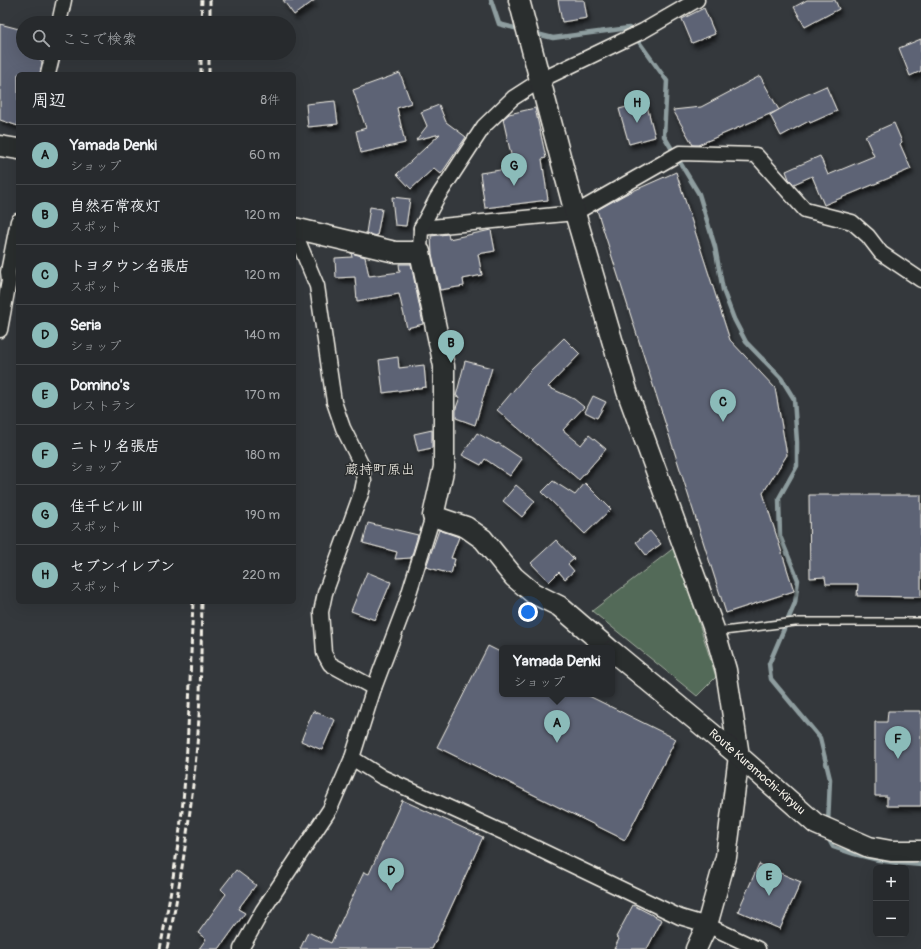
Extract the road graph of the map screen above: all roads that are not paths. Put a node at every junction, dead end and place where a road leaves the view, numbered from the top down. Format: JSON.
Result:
{"nodes":[{"id":1,"x":64,"y":0,"type":"edge"},
{"id":2,"x":697,"y":0,"type":"edge"},
{"id":3,"x":520,"y":5,"type":"edge"},
{"id":4,"x":61,"y":16,"type":"edge"},
{"id":5,"x":51,"y":60,"type":"edge"},
{"id":6,"x":48,"y":72,"type":"edge"},
{"id":7,"x":541,"y":80,"type":"junction"},
{"id":8,"x":0,"y":146,"type":"edge"},
{"id":9,"x":16,"y":149,"type":"edge"},
{"id":10,"x":575,"y":213,"type":"junction"},
{"id":11,"x":422,"y":228,"type":"junction"},
{"id":12,"x":296,"y":230,"type":"edge"},
{"id":13,"x":16,"y":231,"type":"edge"},
{"id":14,"x":296,"y":235,"type":"edge"},
{"id":15,"x":420,"y":252,"type":"junction"},
{"id":16,"x":921,"y":280,"type":"edge"},
{"id":17,"x":0,"y":330,"type":"edge"},
{"id":18,"x":433,"y":516,"type":"junction"},
{"id":19,"x":921,"y":622,"type":"edge"},
{"id":20,"x":715,"y":632,"type":"junction"},
{"id":21,"x":604,"y":645,"type":"edge"},
{"id":22,"x":615,"y":653,"type":"edge"},
{"id":23,"x":374,"y":688,"type":"junction"},
{"id":24,"x":739,"y":756,"type":"junction"},
{"id":25,"x":352,"y":758,"type":"junction"},
{"id":26,"x":921,"y":851,"type":"edge"},
{"id":27,"x":707,"y":925,"type":"junction"},
{"id":28,"x":242,"y":949,"type":"edge"},
{"id":29,"x":696,"y":949,"type":"edge"},
{"id":30,"x":758,"y":949,"type":"edge"}],
"edges":[{"from":1,"to":4,"type":"street"},
{"from":2,"to":7,"type":"street"},
{"from":3,"to":7,"type":"main road"},
{"from":5,"to":6,"type":"street"},
{"from":7,"to":10,"type":"main road"},
{"from":7,"to":11,"type":"street"},
{"from":8,"to":9,"type":"main road"},
{"from":10,"to":11,"type":"street"},
{"from":10,"to":16,"type":"street"},
{"from":10,"to":20,"type":"main road"},
{"from":11,"to":15,"type":"street"},
{"from":12,"to":15,"type":"main road"},
{"from":13,"to":17,"type":"street"},
{"from":14,"to":23,"type":"street"},
{"from":15,"to":18,"type":"main road"},
{"from":18,"to":21,"type":"main road"},
{"from":18,"to":23,"type":"street"},
{"from":19,"to":20,"type":"lane"},
{"from":20,"to":24,"type":"main road"},
{"from":22,"to":24,"type":"main road","name":"Route Kuramochi-Kiryuu"},
{"from":23,"to":25,"type":"street"},
{"from":24,"to":26,"type":"main road","name":"Route Kuramochi-Kiryuu"},
{"from":24,"to":27,"type":"main road"},
{"from":25,"to":27,"type":"street"},
{"from":25,"to":28,"type":"street"},
{"from":27,"to":29,"type":"main road"},
{"from":27,"to":30,"type":"street"}]}
